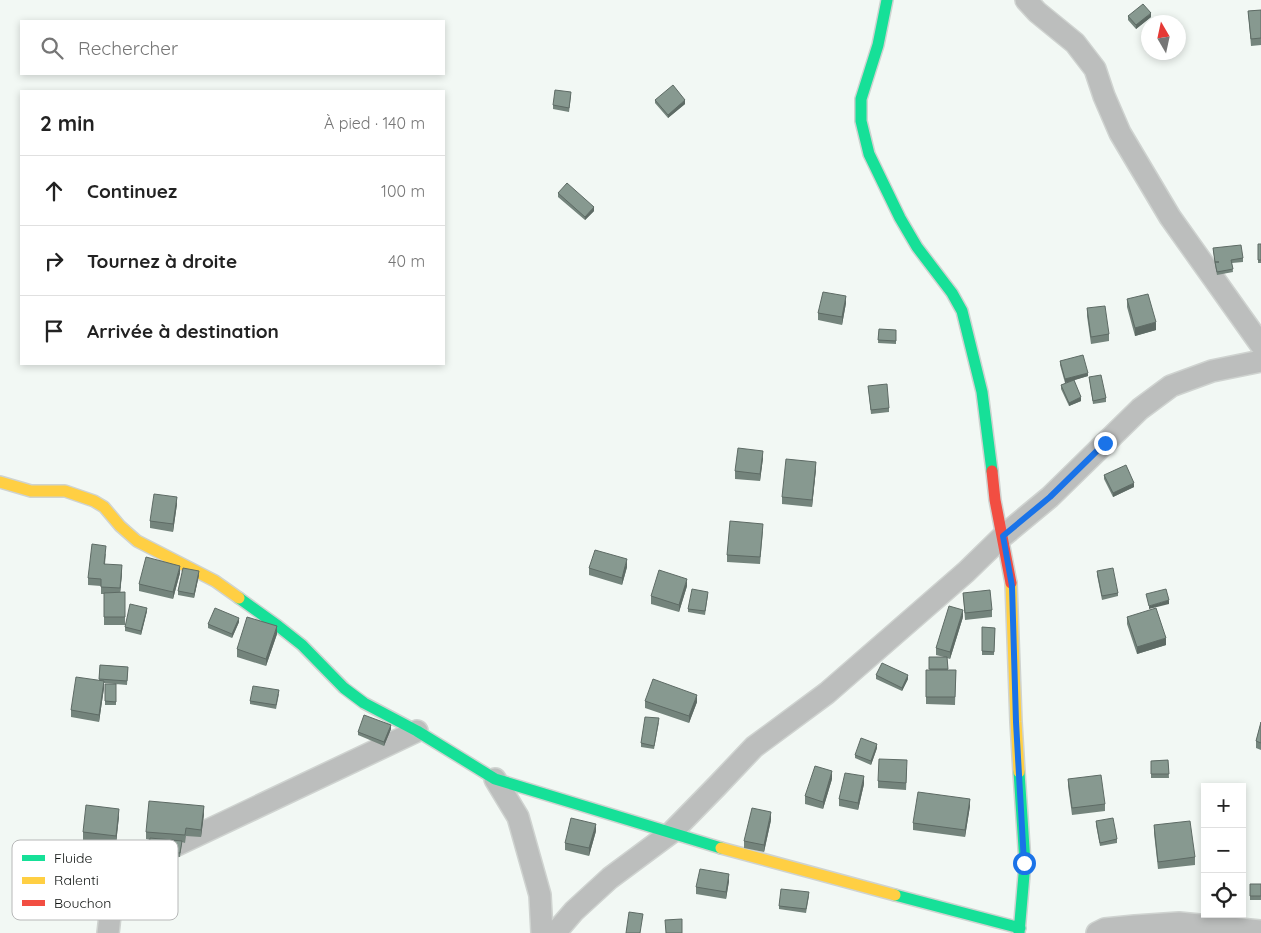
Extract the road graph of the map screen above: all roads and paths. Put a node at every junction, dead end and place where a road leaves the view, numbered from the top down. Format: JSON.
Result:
{"nodes":[{"id":1,"x":886,"y":0,"type":"edge"},
{"id":2,"x":1026,"y":0,"type":"edge"},
{"id":3,"x":1261,"y":346,"type":"edge"},
{"id":4,"x":1261,"y":362,"type":"edge"},
{"id":5,"x":0,"y":482,"type":"edge"},
{"id":6,"x":1003,"y":536,"type":"junction"},
{"id":7,"x":417,"y":731,"type":"junction"},
{"id":8,"x":495,"y":779,"type":"junction"},
{"id":9,"x":672,"y":832,"type":"junction"},
{"id":10,"x":178,"y":844,"type":"edge"},
{"id":11,"x":110,"y":920,"type":"edge"},
{"id":12,"x":1019,"y":931,"type":"edge"},
{"id":13,"x":1261,"y":931,"type":"edge"},
{"id":14,"x":108,"y":933,"type":"edge"},
{"id":15,"x":542,"y":933,"type":"edge"},
{"id":16,"x":556,"y":933,"type":"edge"},
{"id":17,"x":1097,"y":933,"type":"edge"}],
"edges":[{"from":1,"to":6,"type":"street"},
{"from":2,"to":3,"type":"street"},
{"from":4,"to":6,"type":"street"},
{"from":5,"to":7,"type":"street"},
{"from":6,"to":9,"type":"street"},
{"from":6,"to":12,"type":"street"},
{"from":7,"to":8,"type":"street"},
{"from":7,"to":10,"type":"street"},
{"from":8,"to":9,"type":"street"},
{"from":8,"to":15,"type":"street"},
{"from":9,"to":12,"type":"street"},
{"from":9,"to":16,"type":"street"},
{"from":11,"to":14,"type":"street"},
{"from":13,"to":17,"type":"street"}]}
